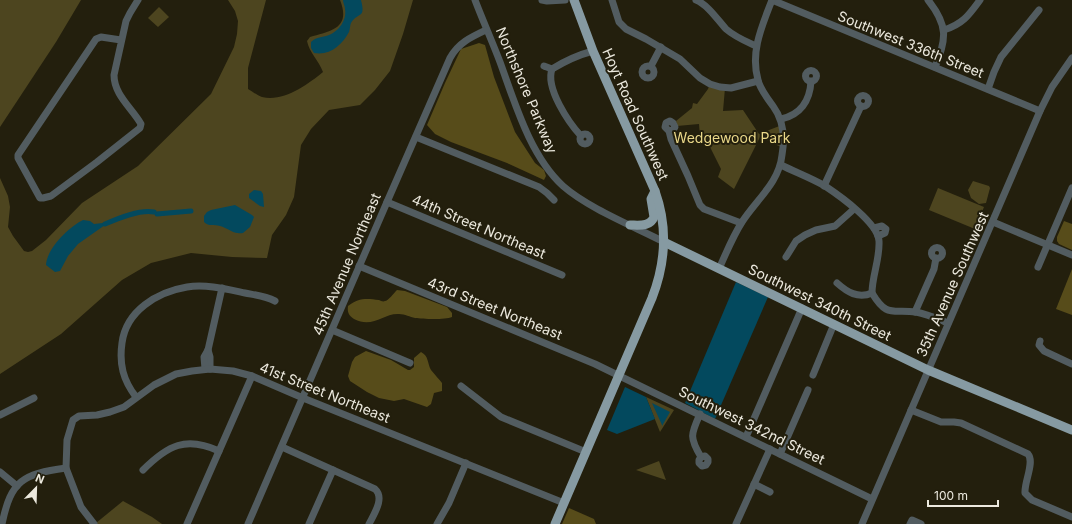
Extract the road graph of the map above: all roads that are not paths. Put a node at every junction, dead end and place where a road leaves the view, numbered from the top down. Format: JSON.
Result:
{"nodes":[{"id":1,"x":138,"y":0,"type":"edge"},
{"id":2,"x":475,"y":0,"type":"edge"},
{"id":3,"x":542,"y":0,"type":"edge"},
{"id":4,"x":565,"y":0,"type":"edge"},
{"id":5,"x":574,"y":0,"type":"edge"},
{"id":6,"x":612,"y":0,"type":"edge"},
{"id":7,"x":696,"y":0,"type":"edge"},
{"id":8,"x":772,"y":0,"type":"edge"},
{"id":9,"x":928,"y":0,"type":"edge"},
{"id":10,"x":980,"y":0,"type":"edge"},
{"id":11,"x":1039,"y":10,"type":"dead end"},
{"id":12,"x":486,"y":30,"type":"junction"},
{"id":13,"x":944,"y":30,"type":"junction"},
{"id":14,"x":121,"y":40,"type":"junction"},
{"id":15,"x":756,"y":46,"type":"junction"},
{"id":16,"x":661,"y":47,"type":"junction"},
{"id":17,"x":593,"y":51,"type":"junction"},
{"id":18,"x":1072,"y":58,"type":"edge"},
{"id":19,"x":544,"y":66,"type":"dead end"},
{"id":20,"x":651,"y":66,"type":"dead end"},
{"id":21,"x":935,"y":67,"type":"junction"},
{"id":22,"x":552,"y":69,"type":"junction"},
{"id":23,"x":758,"y":81,"type":"junction"},
{"id":24,"x":811,"y":81,"type":"dead end"},
{"id":25,"x":988,"y":90,"type":"junction"},
{"id":26,"x":860,"y":106,"type":"dead end"},
{"id":27,"x":1040,"y":111,"type":"junction"},
{"id":28,"x":781,"y":119,"type":"junction"},
{"id":29,"x":669,"y":131,"type":"dead end"},
{"id":30,"x":581,"y":136,"type":"dead end"},
{"id":31,"x":416,"y":137,"type":"junction"},
{"id":32,"x":781,"y":164,"type":"junction"},
{"id":33,"x":563,"y":186,"type":"joint"},
{"id":34,"x":824,"y":186,"type":"junction"},
{"id":35,"x":1072,"y":188,"type":"edge"},
{"id":36,"x":655,"y":191,"type":"junction"},
{"id":37,"x":554,"y":200,"type":"dead end"},
{"id":38,"x":387,"y":202,"type":"junction"},
{"id":39,"x":854,"y":209,"type":"junction"},
{"id":40,"x":993,"y":222,"type":"junction"},
{"id":41,"x":741,"y":223,"type":"junction"},
{"id":42,"x":630,"y":225,"type":"junction"},
{"id":43,"x":886,"y":228,"type":"dead end"},
{"id":44,"x":876,"y":232,"type":"junction"},
{"id":45,"x":664,"y":242,"type":"junction"},
{"id":46,"x":1048,"y":245,"type":"junction"},
{"id":47,"x":1072,"y":255,"type":"edge"},
{"id":48,"x":786,"y":257,"type":"dead end"},
{"id":49,"x":936,"y":258,"type":"dead end"},
{"id":50,"x":359,"y":266,"type":"junction"},
{"id":51,"x":1038,"y":267,"type":"dead end"},
{"id":52,"x":719,"y":269,"type":"junction"},
{"id":53,"x":562,"y":275,"type":"dead end"},
{"id":54,"x":837,"y":283,"type":"dead end"},
{"id":55,"x":222,"y":288,"type":"junction"},
{"id":56,"x":872,"y":293,"type":"junction"},
{"id":57,"x":275,"y":300,"type":"dead end"},
{"id":58,"x":802,"y":308,"type":"junction"},
{"id":59,"x":915,"y":312,"type":"junction"},
{"id":60,"x":948,"y":323,"type":"junction"},
{"id":61,"x":834,"y":324,"type":"junction"},
{"id":62,"x":332,"y":330,"type":"junction"},
{"id":63,"x":1040,"y":341,"type":"dead end"},
{"id":64,"x":410,"y":363,"type":"dead end"},
{"id":65,"x":1072,"y":364,"type":"edge"},
{"id":66,"x":207,"y":369,"type":"junction"},
{"id":67,"x":928,"y":370,"type":"junction"},
{"id":68,"x":619,"y":375,"type":"junction"},
{"id":69,"x":813,"y":375,"type":"dead end"},
{"id":70,"x":252,"y":376,"type":"junction"},
{"id":71,"x":461,"y":386,"type":"dead end"},
{"id":72,"x":808,"y":390,"type":"dead end"},
{"id":73,"x":34,"y":398,"type":"dead end"},
{"id":74,"x":136,"y":398,"type":"junction"},
{"id":75,"x":303,"y":398,"type":"junction"},
{"id":76,"x":911,"y":410,"type":"junction"},
{"id":77,"x":700,"y":414,"type":"junction"},
{"id":78,"x":0,"y":415,"type":"edge"},
{"id":79,"x":1072,"y":430,"type":"edge"},
{"id":80,"x":746,"y":437,"type":"junction"},
{"id":81,"x":282,"y":448,"type":"junction"},
{"id":82,"x":770,"y":449,"type":"junction"},
{"id":83,"x":219,"y":451,"type":"junction"},
{"id":84,"x":586,"y":452,"type":"junction"},
{"id":85,"x":780,"y":454,"type":"junction"},
{"id":86,"x":701,"y":457,"type":"dead end"},
{"id":87,"x":466,"y":463,"type":"junction"},
{"id":88,"x":66,"y":468,"type":"junction"},
{"id":89,"x":143,"y":470,"type":"dead end"},
{"id":90,"x":332,"y":470,"type":"junction"},
{"id":91,"x":0,"y":472,"type":"edge"},
{"id":92,"x":754,"y":484,"type":"junction"},
{"id":93,"x":17,"y":486,"type":"junction"},
{"id":94,"x":770,"y":492,"type":"dead end"},
{"id":95,"x":872,"y":499,"type":"junction"},
{"id":96,"x":564,"y":503,"type":"junction"},
{"id":97,"x":1072,"y":516,"type":"edge"},
{"id":98,"x":911,"y":522,"type":"edge"},
{"id":99,"x":2,"y":524,"type":"edge"},
{"id":100,"x":94,"y":524,"type":"edge"},
{"id":101,"x":187,"y":524,"type":"edge"},
{"id":102,"x":248,"y":524,"type":"edge"},
{"id":103,"x":309,"y":524,"type":"edge"},
{"id":104,"x":369,"y":524,"type":"edge"},
{"id":105,"x":437,"y":524,"type":"edge"},
{"id":106,"x":555,"y":524,"type":"edge"},
{"id":107,"x":736,"y":524,"type":"edge"},
{"id":108,"x":862,"y":524,"type":"edge"},
{"id":109,"x":921,"y":524,"type":"edge"}],
"edges":[{"from":1,"to":14,"type":"street"},
{"from":2,"to":12,"type":"street","name":"Northshore Parkway"},
{"from":3,"to":4,"type":"street"},
{"from":5,"to":17,"type":"main road","name":"Hoyt Road Southwest"},
{"from":6,"to":16,"type":"street"},
{"from":7,"to":15,"type":"street"},
{"from":8,"to":15,"type":"street"},
{"from":8,"to":21,"type":"street","name":"Southwest 336th Street"},
{"from":9,"to":13,"type":"street"},
{"from":10,"to":13,"type":"street"},
{"from":11,"to":25,"type":"street"},
{"from":12,"to":31,"type":"street","name":"45th Avenue Northeast"},
{"from":12,"to":33,"type":"street","name":"Northshore Parkway"},
{"from":13,"to":21,"type":"street"},
{"from":14,"to":14,"type":"street"},
{"from":15,"to":23,"type":"street"},
{"from":16,"to":20,"type":"street"},
{"from":16,"to":23,"type":"street"},
{"from":17,"to":22,"type":"street"},
{"from":17,"to":36,"type":"main road","name":"Hoyt Road Southwest"},
{"from":18,"to":27,"type":"street","name":"35th Avenue Southwest"},
{"from":19,"to":22,"type":"street"},
{"from":21,"to":25,"type":"street","name":"Southwest 336th Street"},
{"from":22,"to":30,"type":"street"},
{"from":23,"to":28,"type":"street"},
{"from":24,"to":28,"type":"street"},
{"from":25,"to":27,"type":"street","name":"Southwest 336th Street"},
{"from":26,"to":34,"type":"street"},
{"from":27,"to":40,"type":"street","name":"35th Avenue Southwest"},
{"from":28,"to":32,"type":"street"},
{"from":29,"to":41,"type":"street"},
{"from":31,"to":37,"type":"street"},
{"from":31,"to":38,"type":"street","name":"45th Avenue Northeast"},
{"from":32,"to":34,"type":"street"},
{"from":32,"to":41,"type":"street"},
{"from":33,"to":42,"type":"street","name":"Southwest 340th Street"},
{"from":34,"to":39,"type":"street"},
{"from":35,"to":46,"type":"street"},
{"from":36,"to":42,"type":"main road"},
{"from":36,"to":45,"type":"main road","name":"Hoyt Road Southwest"},
{"from":38,"to":50,"type":"street","name":"45th Avenue Northeast"},
{"from":38,"to":53,"type":"street","name":"44th Street Northeast"},
{"from":39,"to":44,"type":"street"},
{"from":39,"to":48,"type":"street"},
{"from":40,"to":46,"type":"street"},
{"from":40,"to":60,"type":"street","name":"35th Avenue Southwest"},
{"from":41,"to":52,"type":"street"},
{"from":42,"to":45,"type":"street","name":"Southwest 340th Street"},
{"from":43,"to":44,"type":"street"},
{"from":44,"to":56,"type":"street"},
{"from":45,"to":52,"type":"main road","name":"Southwest 340th Street"},
{"from":45,"to":68,"type":"main road","name":"Hoyt Road Southwest"},
{"from":46,"to":47,"type":"street"},
{"from":46,"to":51,"type":"street"},
{"from":49,"to":59,"type":"street"},
{"from":50,"to":62,"type":"street","name":"45th Avenue Northeast"},
{"from":50,"to":68,"type":"street","name":"43rd Street Northeast"},
{"from":52,"to":58,"type":"main road","name":"Southwest 340th Street"},
{"from":54,"to":56,"type":"street"},
{"from":55,"to":57,"type":"street"},
{"from":55,"to":66,"type":"street"},
{"from":55,"to":74,"type":"street"},
{"from":56,"to":59,"type":"street"},
{"from":58,"to":61,"type":"main road","name":"Southwest 340th Street"},
{"from":58,"to":80,"type":"street"},
{"from":59,"to":60,"type":"street"},
{"from":60,"to":67,"type":"street","name":"35th Avenue Southwest"},
{"from":61,"to":67,"type":"main road","name":"Southwest 340th Street"},
{"from":61,"to":69,"type":"street"},
{"from":62,"to":64,"type":"street"},
{"from":62,"to":75,"type":"street","name":"45th Avenue Northeast"},
{"from":63,"to":65,"type":"street"},
{"from":66,"to":70,"type":"street","name":"41st Street Northeast"},
{"from":66,"to":74,"type":"street","name":"41st Street Northeast"},
{"from":67,"to":76,"type":"street","name":"35th Avenue Southwest"},
{"from":67,"to":79,"type":"main road","name":"Southwest 340th Street"},
{"from":68,"to":77,"type":"street","name":"Southwest 342nd Street"},
{"from":68,"to":84,"type":"main road","name":"Hoyt Road Southwest"},
{"from":70,"to":75,"type":"street","name":"41st Street Northeast"},
{"from":70,"to":83,"type":"street"},
{"from":71,"to":84,"type":"street"},
{"from":72,"to":85,"type":"street"},
{"from":73,"to":78,"type":"street"},
{"from":74,"to":88,"type":"street","name":"41st Street Northeast"},
{"from":75,"to":81,"type":"street","name":"45th Avenue Northeast"},
{"from":75,"to":87,"type":"street","name":"41st Street Northeast"},
{"from":76,"to":95,"type":"street","name":"35th Avenue Southwest"},
{"from":76,"to":97,"type":"street"},
{"from":77,"to":80,"type":"street","name":"Southwest 342nd Street"},
{"from":77,"to":86,"type":"street"},
{"from":80,"to":82,"type":"street","name":"Southwest 342nd Street"},
{"from":81,"to":90,"type":"street"},
{"from":81,"to":102,"type":"street","name":"45th Avenue Northeast"},
{"from":82,"to":85,"type":"street","name":"Southwest 342nd Street"},
{"from":82,"to":92,"type":"street"},
{"from":83,"to":89,"type":"street"},
{"from":83,"to":101,"type":"street"},
{"from":84,"to":96,"type":"main road","name":"Hoyt Road Southwest"},
{"from":85,"to":95,"type":"street","name":"Southwest 342nd Street"},
{"from":87,"to":96,"type":"street","name":"41st Street Northeast"},
{"from":87,"to":105,"type":"street"},
{"from":88,"to":93,"type":"street"},
{"from":88,"to":100,"type":"street"},
{"from":90,"to":103,"type":"street"},
{"from":90,"to":104,"type":"street"},
{"from":91,"to":93,"type":"street"},
{"from":92,"to":94,"type":"street"},
{"from":92,"to":107,"type":"street"},
{"from":93,"to":99,"type":"street"},
{"from":95,"to":108,"type":"street","name":"35th Avenue Southwest"},
{"from":96,"to":106,"type":"main road","name":"Hoyt Road Southwest"},
{"from":98,"to":109,"type":"street"}]}
